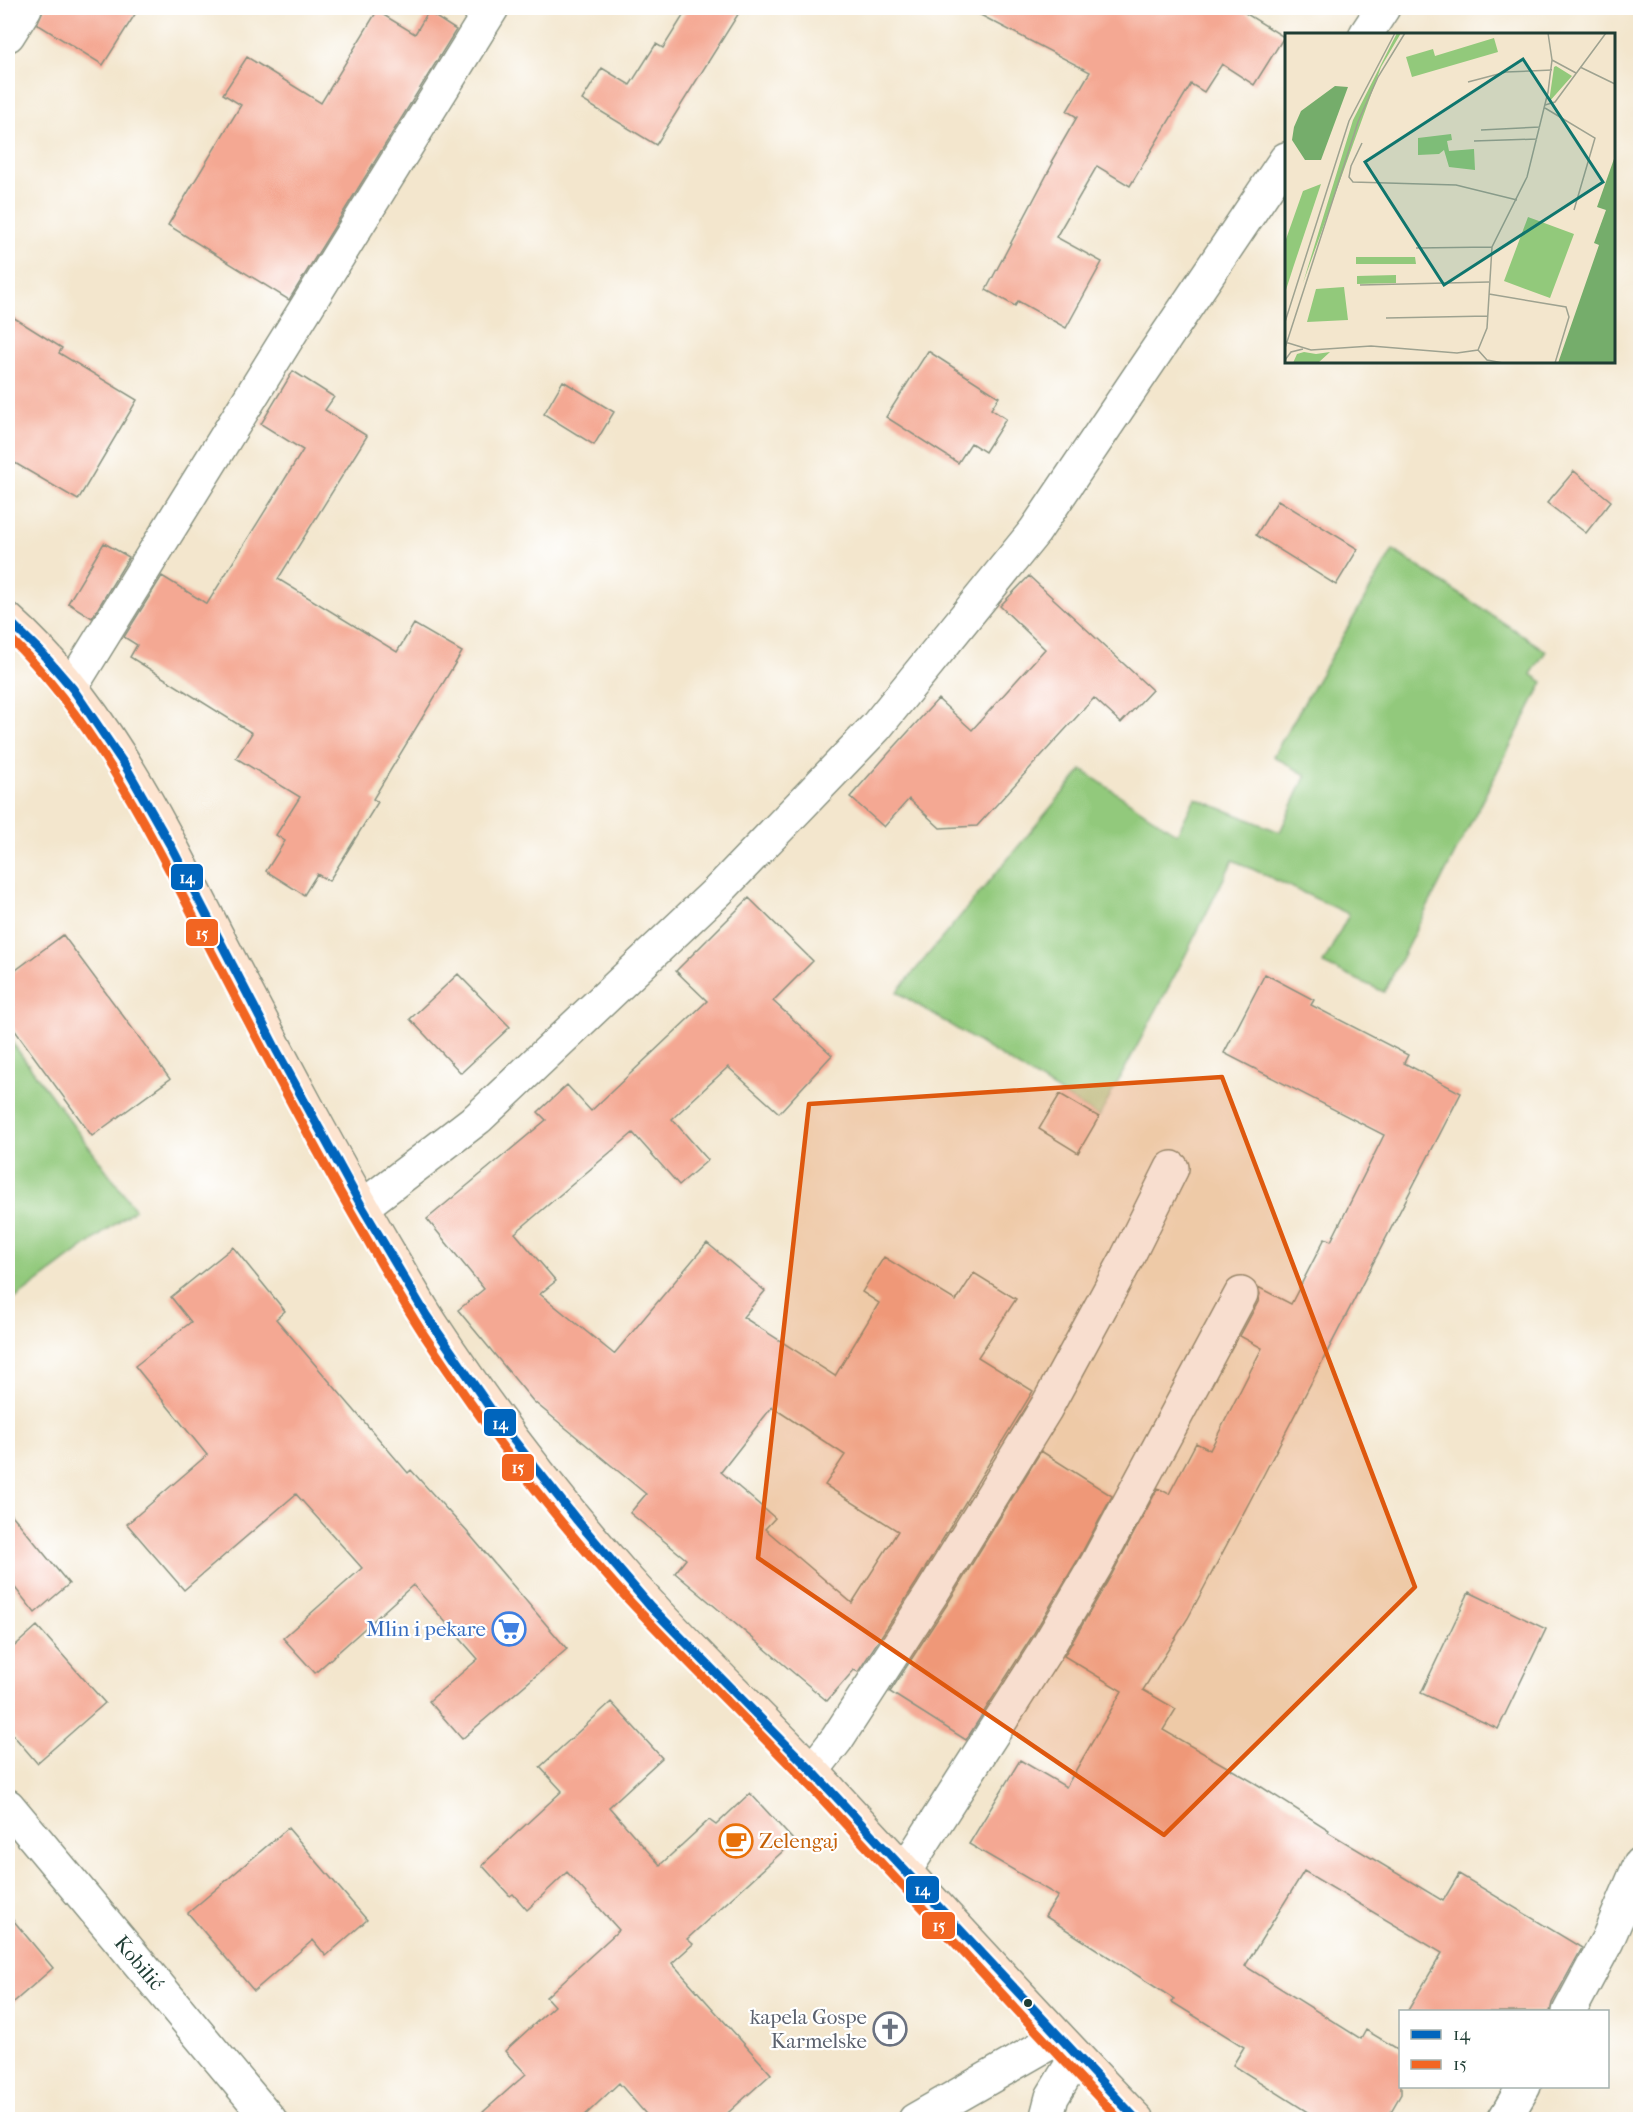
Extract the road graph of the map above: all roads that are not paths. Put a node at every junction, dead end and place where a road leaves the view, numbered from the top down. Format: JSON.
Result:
{"nodes":[{"id":1,"x":25,"y":8,"type":"edge"},
{"id":2,"x":492,"y":8,"type":"edge"},
{"id":3,"x":1383,"y":8,"type":"edge"},
{"id":4,"x":1367,"y":33,"type":"edge"},
{"id":5,"x":8,"y":35,"type":"edge"},
{"id":6,"x":1285,"y":162,"type":"edge"},
{"id":7,"x":8,"y":620,"type":"edge"},
{"id":8,"x":71,"y":687,"type":"junction"},
{"id":9,"x":1172,"y":1168,"type":"dead end"},
{"id":10,"x":362,"y":1206,"type":"junction"},
{"id":11,"x":1241,"y":1294,"type":"dead end"},
{"id":12,"x":812,"y":1771,"type":"junction"},
{"id":13,"x":8,"y":1806,"type":"edge"},
{"id":14,"x":1641,"y":1864,"type":"edge"},
{"id":15,"x":904,"y":1872,"type":"junction"},
{"id":16,"x":1570,"y":2010,"type":"edge"},
{"id":17,"x":1067,"y":2048,"type":"junction"},
{"id":18,"x":1523,"y":2088,"type":"edge"},
{"id":19,"x":270,"y":2120,"type":"edge"},
{"id":20,"x":915,"y":2120,"type":"edge"},
{"id":21,"x":1046,"y":2120,"type":"edge"},
{"id":22,"x":1137,"y":2120,"type":"edge"},
{"id":23,"x":1504,"y":2120,"type":"edge"}],
"edges":[{"from":1,"to":5,"type":"street"},
{"from":2,"to":8,"type":"street"},
{"from":3,"to":4,"type":"street"},
{"from":6,"to":10,"type":"street"},
{"from":7,"to":8,"type":"main road"},
{"from":8,"to":10,"type":"main road"},
{"from":9,"to":12,"type":"street"},
{"from":10,"to":12,"type":"main road"},
{"from":11,"to":15,"type":"street"},
{"from":12,"to":15,"type":"main road"},
{"from":13,"to":19,"type":"street","name":"Kobilić"},
{"from":14,"to":16,"type":"street"},
{"from":15,"to":17,"type":"main road"},
{"from":17,"to":20,"type":"street"},
{"from":17,"to":21,"type":"street"},
{"from":17,"to":22,"type":"main road"},
{"from":18,"to":23,"type":"street"}]}
